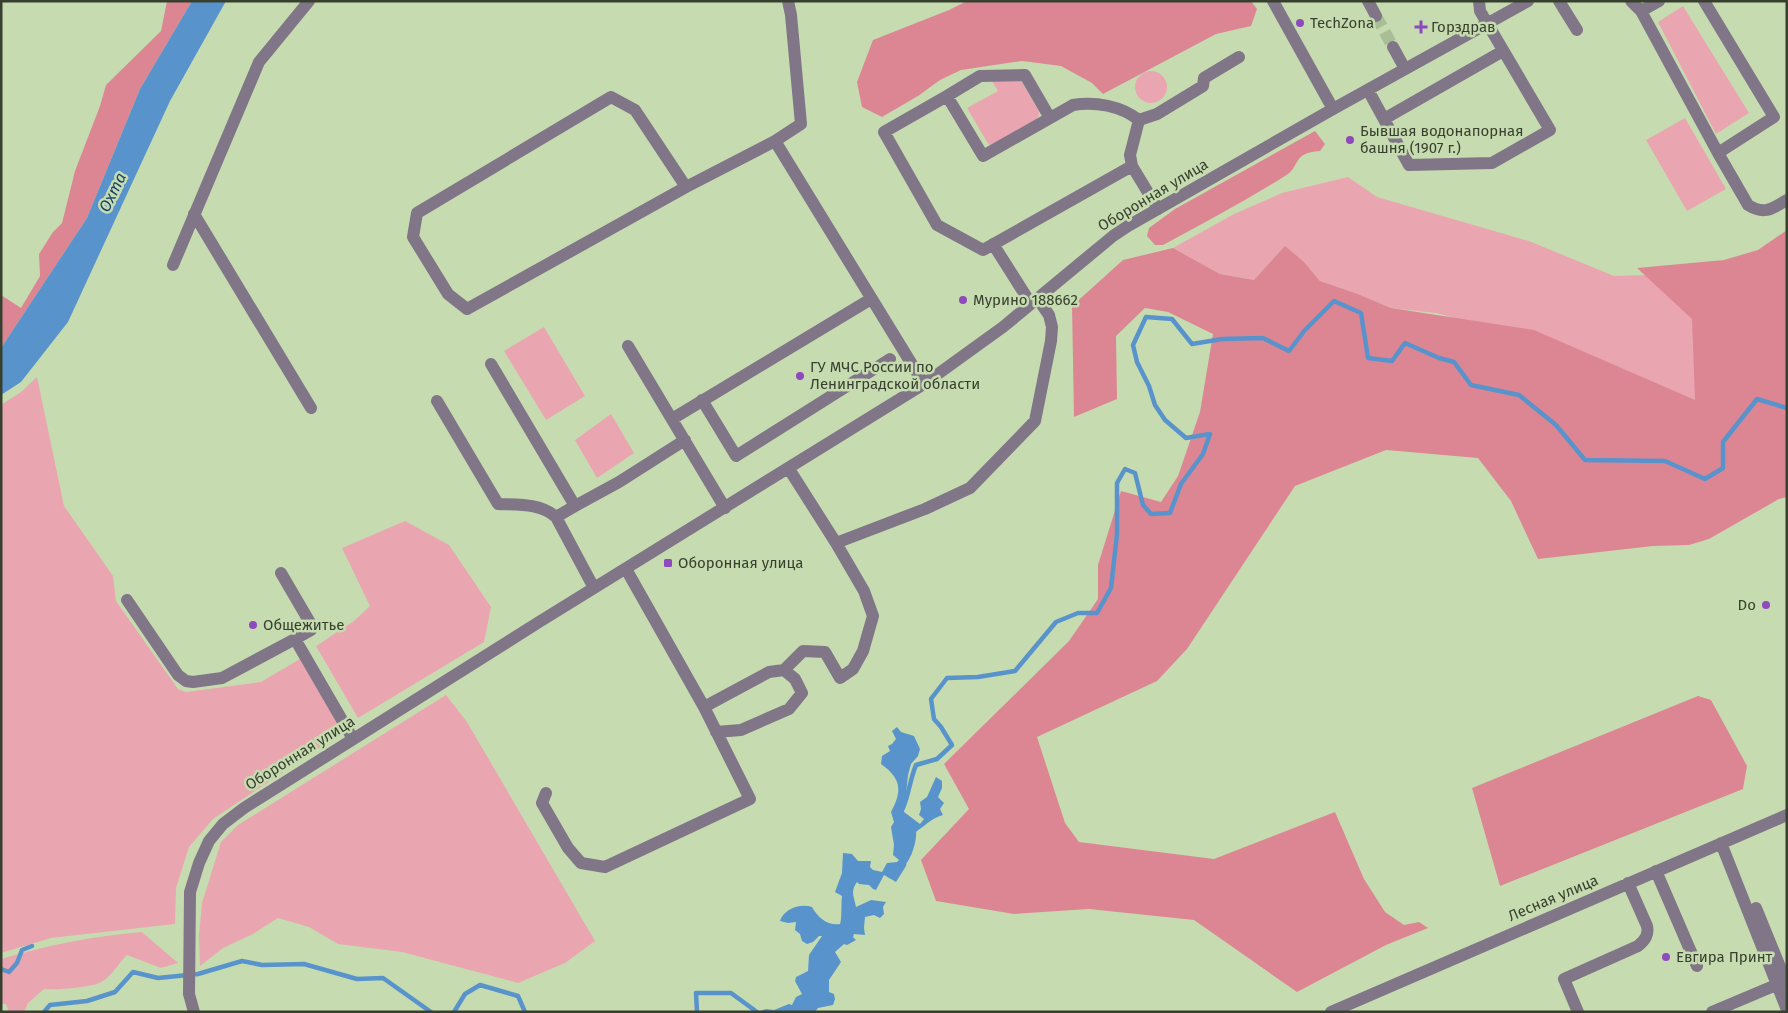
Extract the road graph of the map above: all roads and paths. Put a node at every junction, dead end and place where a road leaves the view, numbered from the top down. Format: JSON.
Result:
{"nodes":[{"id":1,"x":310,"y":1,"type":"edge"},
{"id":2,"x":788,"y":1,"type":"edge"},
{"id":3,"x":1273,"y":1,"type":"edge"},
{"id":4,"x":1368,"y":1,"type":"edge"},
{"id":5,"x":1479,"y":1,"type":"edge"},
{"id":6,"x":1528,"y":1,"type":"edge"},
{"id":7,"x":1559,"y":1,"type":"edge"},
{"id":8,"x":1631,"y":1,"type":"edge"},
{"id":9,"x":1659,"y":1,"type":"edge"},
{"id":10,"x":1704,"y":1,"type":"edge"},
{"id":11,"x":1641,"y":11,"type":"junction"},
{"id":12,"x":1376,"y":16,"type":"tunnel mouth"},
{"id":13,"x":1487,"y":24,"type":"junction"},
{"id":14,"x":1577,"y":30,"type":"dead end"},
{"id":15,"x":1393,"y":47,"type":"tunnel mouth"},
{"id":16,"x":1503,"y":51,"type":"junction"},
{"id":17,"x":1239,"y":57,"type":"dead end"},
{"id":18,"x":1405,"y":69,"type":"junction"},
{"id":19,"x":1368,"y":90,"type":"junction"},
{"id":20,"x":947,"y":96,"type":"junction"},
{"id":21,"x":1333,"y":109,"type":"junction"},
{"id":22,"x":1050,"y":118,"type":"junction"},
{"id":23,"x":1384,"y":119,"type":"junction"},
{"id":24,"x":1139,"y":120,"type":"junction"},
{"id":25,"x":775,"y":141,"type":"junction"},
{"id":26,"x":1718,"y":153,"type":"junction"},
{"id":27,"x":1132,"y":166,"type":"junction"},
{"id":28,"x":686,"y":187,"type":"junction"},
{"id":29,"x":1787,"y":200,"type":"edge"},
{"id":30,"x":1158,"y":208,"type":"junction"},
{"id":31,"x":194,"y":214,"type":"junction"},
{"id":32,"x":993,"y":244,"type":"junction"},
{"id":33,"x":173,"y":265,"type":"dead end"},
{"id":34,"x":871,"y":299,"type":"junction"},
{"id":35,"x":1035,"y":301,"type":"junction"},
{"id":36,"x":628,"y":346,"type":"dead end"},
{"id":37,"x":890,"y":359,"type":"dead end"},
{"id":38,"x":491,"y":364,"type":"dead end"},
{"id":39,"x":924,"y":384,"type":"junction"},
{"id":40,"x":702,"y":400,"type":"junction"},
{"id":41,"x":437,"y":401,"type":"dead end"},
{"id":42,"x":312,"y":408,"type":"dead end"},
{"id":43,"x":672,"y":419,"type":"junction"},
{"id":44,"x":685,"y":440,"type":"junction"},
{"id":45,"x":789,"y":469,"type":"junction"},
{"id":46,"x":575,"y":506,"type":"junction"},
{"id":47,"x":726,"y":508,"type":"junction"},
{"id":48,"x":556,"y":517,"type":"junction"},
{"id":49,"x":836,"y":543,"type":"junction"},
{"id":50,"x":626,"y":569,"type":"junction"},
{"id":51,"x":281,"y":573,"type":"dead end"},
{"id":52,"x":594,"y":588,"type":"junction"},
{"id":53,"x":127,"y":600,"type":"dead end"},
{"id":54,"x":296,"y":639,"type":"junction"},
{"id":55,"x":784,"y":670,"type":"junction"},
{"id":56,"x":704,"y":707,"type":"junction"},
{"id":57,"x":716,"y":732,"type":"junction"},
{"id":58,"x":354,"y":739,"type":"junction"},
{"id":59,"x":546,"y":793,"type":"dead end"},
{"id":60,"x":1786,"y":817,"type":"edge"},
{"id":61,"x":1724,"y":842,"type":"junction"},
{"id":62,"x":1656,"y":871,"type":"junction"},
{"id":63,"x":1628,"y":883,"type":"junction"},
{"id":64,"x":1697,"y":966,"type":"dead end"},
{"id":65,"x":1781,"y":984,"type":"edge"},
{"id":66,"x":1787,"y":1010,"type":"edge"},
{"id":67,"x":194,"y":1012,"type":"edge"},
{"id":68,"x":1332,"y":1012,"type":"edge"},
{"id":69,"x":1578,"y":1012,"type":"edge"},
{"id":70,"x":1712,"y":1012,"type":"edge"}],
"edges":[{"from":1,"to":31,"type":"street"},
{"from":2,"to":25,"type":"street"},
{"from":3,"to":21,"type":"street"},
{"from":4,"to":12,"type":"street"},
{"from":5,"to":13,"type":"street"},
{"from":6,"to":13,"type":"street","name":"Оборонная улица"},
{"from":7,"to":14,"type":"street"},
{"from":8,"to":11,"type":"street"},
{"from":9,"to":11,"type":"street"},
{"from":10,"to":26,"type":"street"},
{"from":11,"to":26,"type":"street"},
{"from":13,"to":16,"type":"street"},
{"from":13,"to":18,"type":"street","name":"Оборонная улица"},
{"from":15,"to":18,"type":"street"},
{"from":16,"to":23,"type":"street"},
{"from":16,"to":23,"type":"street"},
{"from":17,"to":24,"type":"street"},
{"from":18,"to":19,"type":"street","name":"Оборонная улица"},
{"from":19,"to":21,"type":"street","name":"Оборонная улица"},
{"from":19,"to":23,"type":"street"},
{"from":20,"to":22,"type":"street"},
{"from":20,"to":22,"type":"street"},
{"from":20,"to":32,"type":"street"},
{"from":21,"to":30,"type":"street","name":"Оборонная улица"},
{"from":22,"to":24,"type":"street"},
{"from":24,"to":27,"type":"street"},
{"from":25,"to":28,"type":"street"},
{"from":25,"to":34,"type":"street"},
{"from":26,"to":29,"type":"street"},
{"from":27,"to":30,"type":"street"},
{"from":27,"to":32,"type":"street"},
{"from":28,"to":28,"type":"street"},
{"from":30,"to":35,"type":"street","name":"Оборонная улица"},
{"from":31,"to":33,"type":"street"},
{"from":31,"to":42,"type":"street"},
{"from":32,"to":35,"type":"street"},
{"from":34,"to":39,"type":"street"},
{"from":34,"to":40,"type":"street"},
{"from":35,"to":39,"type":"street","name":"Оборонная улица"},
{"from":35,"to":49,"type":"street"},
{"from":36,"to":43,"type":"street"},
{"from":37,"to":40,"type":"street"},
{"from":38,"to":46,"type":"street"},
{"from":39,"to":45,"type":"street","name":"Оборонная улица"},
{"from":40,"to":43,"type":"street"},
{"from":41,"to":48,"type":"street"},
{"from":43,"to":44,"type":"street"},
{"from":44,"to":46,"type":"street"},
{"from":44,"to":47,"type":"street"},
{"from":45,"to":47,"type":"street","name":"Оборонная улица"},
{"from":45,"to":49,"type":"street"},
{"from":46,"to":48,"type":"street"},
{"from":47,"to":50,"type":"street","name":"Оборонная улица"},
{"from":48,"to":52,"type":"street"},
{"from":49,"to":55,"type":"street"},
{"from":50,"to":52,"type":"street","name":"Оборонная улица"},
{"from":50,"to":56,"type":"street"},
{"from":51,"to":54,"type":"street"},
{"from":52,"to":58,"type":"street","name":"Оборонная улица"},
{"from":53,"to":54,"type":"street"},
{"from":54,"to":58,"type":"street"},
{"from":55,"to":56,"type":"street"},
{"from":55,"to":57,"type":"street"},
{"from":56,"to":57,"type":"street"},
{"from":57,"to":59,"type":"street"},
{"from":58,"to":67,"type":"street","name":"Оборонная улица"},
{"from":60,"to":61,"type":"street","name":"Лесная улица"},
{"from":61,"to":62,"type":"street","name":"Лесная улица"},
{"from":61,"to":65,"type":"street"},
{"from":62,"to":63,"type":"street","name":"Лесная улица"},
{"from":62,"to":64,"type":"street"},
{"from":63,"to":68,"type":"street","name":"Лесная улица"},
{"from":63,"to":69,"type":"street"},
{"from":65,"to":66,"type":"street"},
{"from":65,"to":70,"type":"street"}]}
